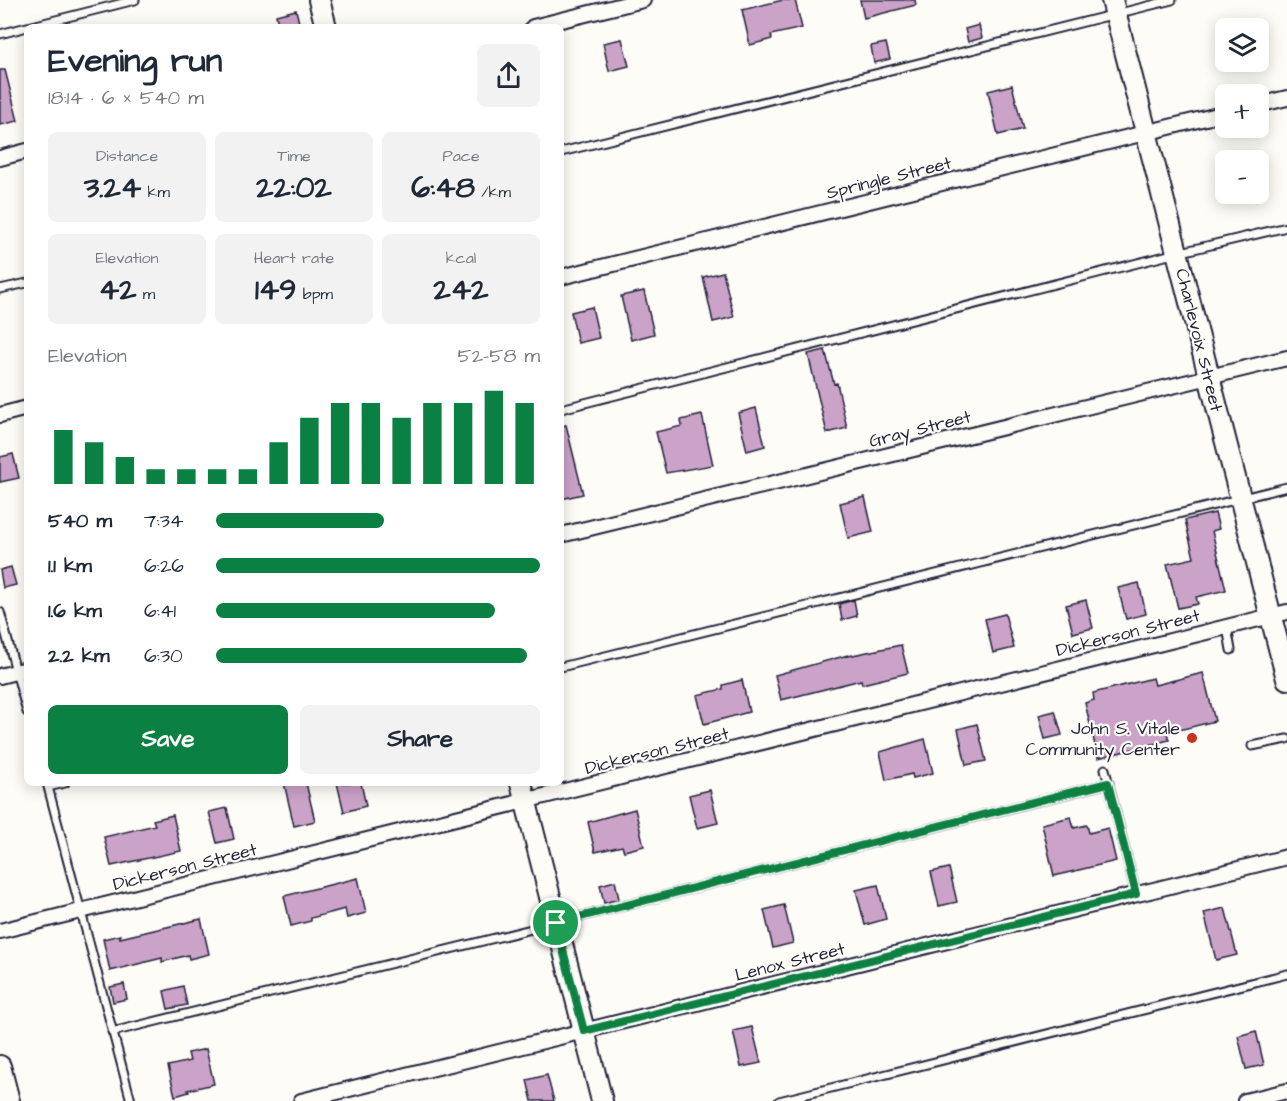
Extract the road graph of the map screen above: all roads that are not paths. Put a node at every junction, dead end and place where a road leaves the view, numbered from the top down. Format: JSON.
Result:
{"nodes":[{"id":1,"x":135,"y":0,"type":"edge"},
{"id":2,"x":319,"y":0,"type":"edge"},
{"id":3,"x":643,"y":0,"type":"edge"},
{"id":4,"x":1172,"y":0,"type":"edge"},
{"id":5,"x":1114,"y":7,"type":"edge"},
{"id":6,"x":39,"y":24,"type":"edge"},
{"id":7,"x":325,"y":24,"type":"edge"},
{"id":8,"x":545,"y":24,"type":"edge"},
{"id":9,"x":24,"y":28,"type":"edge"},
{"id":10,"x":0,"y":34,"type":"edge"},
{"id":11,"x":1287,"y":98,"type":"edge"},
{"id":12,"x":1269,"y":102,"type":"edge"},
{"id":13,"x":1215,"y":116,"type":"edge"},
{"id":14,"x":1146,"y":133,"type":"junction"},
{"id":15,"x":564,"y":151,"type":"edge"},
{"id":16,"x":24,"y":152,"type":"edge"},
{"id":17,"x":0,"y":158,"type":"edge"},
{"id":18,"x":1287,"y":227,"type":"edge"},
{"id":19,"x":1177,"y":253,"type":"junction"},
{"id":20,"x":564,"y":276,"type":"edge"},
{"id":21,"x":24,"y":284,"type":"edge"},
{"id":22,"x":0,"y":289,"type":"edge"},
{"id":23,"x":1287,"y":358,"type":"edge"},
{"id":24,"x":1208,"y":376,"type":"junction"},
{"id":25,"x":564,"y":408,"type":"edge"},
{"id":26,"x":24,"y":409,"type":"edge"},
{"id":27,"x":0,"y":415,"type":"edge"},
{"id":28,"x":1287,"y":487,"type":"edge"},
{"id":29,"x":1240,"y":499,"type":"junction"},
{"id":30,"x":564,"y":534,"type":"edge"},
{"id":31,"x":0,"y":612,"type":"edge"},
{"id":32,"x":1279,"y":614,"type":"edge"},
{"id":33,"x":1227,"y":627,"type":"junction"},
{"id":34,"x":1231,"y":650,"type":"dead end"},
{"id":35,"x":564,"y":666,"type":"edge"},
{"id":36,"x":21,"y":670,"type":"edge"},
{"id":37,"x":0,"y":675,"type":"edge"},
{"id":38,"x":1287,"y":679,"type":"edge"},
{"id":39,"x":24,"y":691,"type":"edge"},
{"id":40,"x":1287,"y":739,"type":"edge"},
{"id":41,"x":1252,"y":746,"type":"dead end"},
{"id":42,"x":1106,"y":769,"type":"dead end"},
{"id":43,"x":1108,"y":783,"type":"junction"},
{"id":44,"x":564,"y":784,"type":"edge"},
{"id":45,"x":48,"y":786,"type":"edge"},
{"id":46,"x":554,"y":786,"type":"edge"},
{"id":47,"x":524,"y":793,"type":"edge"},
{"id":48,"x":1287,"y":856,"type":"edge"},
{"id":49,"x":1136,"y":894,"type":"junction"},
{"id":50,"x":79,"y":911,"type":"junction"},
{"id":51,"x":556,"y":923,"type":"junction"},
{"id":52,"x":0,"y":930,"type":"edge"},
{"id":53,"x":1287,"y":974,"type":"edge"},
{"id":54,"x":584,"y":1031,"type":"junction"},
{"id":55,"x":112,"y":1032,"type":"junction"},
{"id":56,"x":0,"y":1066,"type":"edge"},
{"id":57,"x":1287,"y":1091,"type":"edge"},
{"id":58,"x":9,"y":1101,"type":"edge"},
{"id":59,"x":131,"y":1101,"type":"edge"},
{"id":60,"x":301,"y":1101,"type":"edge"},
{"id":61,"x":602,"y":1101,"type":"edge"},
{"id":62,"x":779,"y":1101,"type":"edge"},
{"id":63,"x":1245,"y":1101,"type":"edge"}],
"edges":[{"from":1,"to":6,"type":"lane"},
{"from":2,"to":7,"type":"street"},
{"from":3,"to":8,"type":"street"},
{"from":4,"to":5,"type":"lane"},
{"from":5,"to":14,"type":"street","name":"Charlevoix Street"},
{"from":5,"to":15,"type":"lane"},
{"from":9,"to":10,"type":"lane"},
{"from":11,"to":12,"type":"street"},
{"from":13,"to":14,"type":"street","name":"Springle Street"},
{"from":14,"to":19,"type":"street","name":"Charlevoix Street"},
{"from":14,"to":20,"type":"street","name":"Springle Street"},
{"from":16,"to":17,"type":"street"},
{"from":18,"to":19,"type":"lane"},
{"from":19,"to":24,"type":"street","name":"Charlevoix Street"},
{"from":19,"to":25,"type":"lane"},
{"from":21,"to":22,"type":"lane"},
{"from":23,"to":24,"type":"street","name":"Gray Street"},
{"from":24,"to":29,"type":"street","name":"Charlevoix Street"},
{"from":24,"to":30,"type":"street","name":"Gray Street"},
{"from":26,"to":27,"type":"street"},
{"from":28,"to":29,"type":"lane"},
{"from":29,"to":32,"type":"street","name":"Charlevoix Street"},
{"from":29,"to":35,"type":"lane"},
{"from":31,"to":36,"type":"lane"},
{"from":32,"to":33,"type":"street","name":"Dickerson Street"},
{"from":32,"to":38,"type":"street","name":"Charlevoix Street"},
{"from":33,"to":34,"type":"lane"},
{"from":33,"to":44,"type":"street","name":"Dickerson Street"},
{"from":36,"to":37,"type":"street"},
{"from":36,"to":39,"type":"lane"},
{"from":40,"to":41,"type":"lane"},
{"from":42,"to":43,"type":"lane"},
{"from":43,"to":49,"type":"lane"},
{"from":43,"to":51,"type":"lane"},
{"from":45,"to":50,"type":"lane"},
{"from":46,"to":47,"type":"street","name":"Dickerson Street"},
{"from":47,"to":50,"type":"street","name":"Dickerson Street"},
{"from":47,"to":51,"type":"street"},
{"from":48,"to":49,"type":"street","name":"Lenox Street"},
{"from":49,"to":54,"type":"street","name":"Lenox Street"},
{"from":50,"to":52,"type":"street","name":"Dickerson Street"},
{"from":50,"to":55,"type":"lane"},
{"from":51,"to":54,"type":"street"},
{"from":51,"to":55,"type":"lane"},
{"from":53,"to":62,"type":"lane"},
{"from":54,"to":60,"type":"street","name":"Lenox Street"},
{"from":54,"to":61,"type":"street"},
{"from":55,"to":59,"type":"lane"},
{"from":56,"to":58,"type":"street"},
{"from":57,"to":63,"type":"street"}]}
